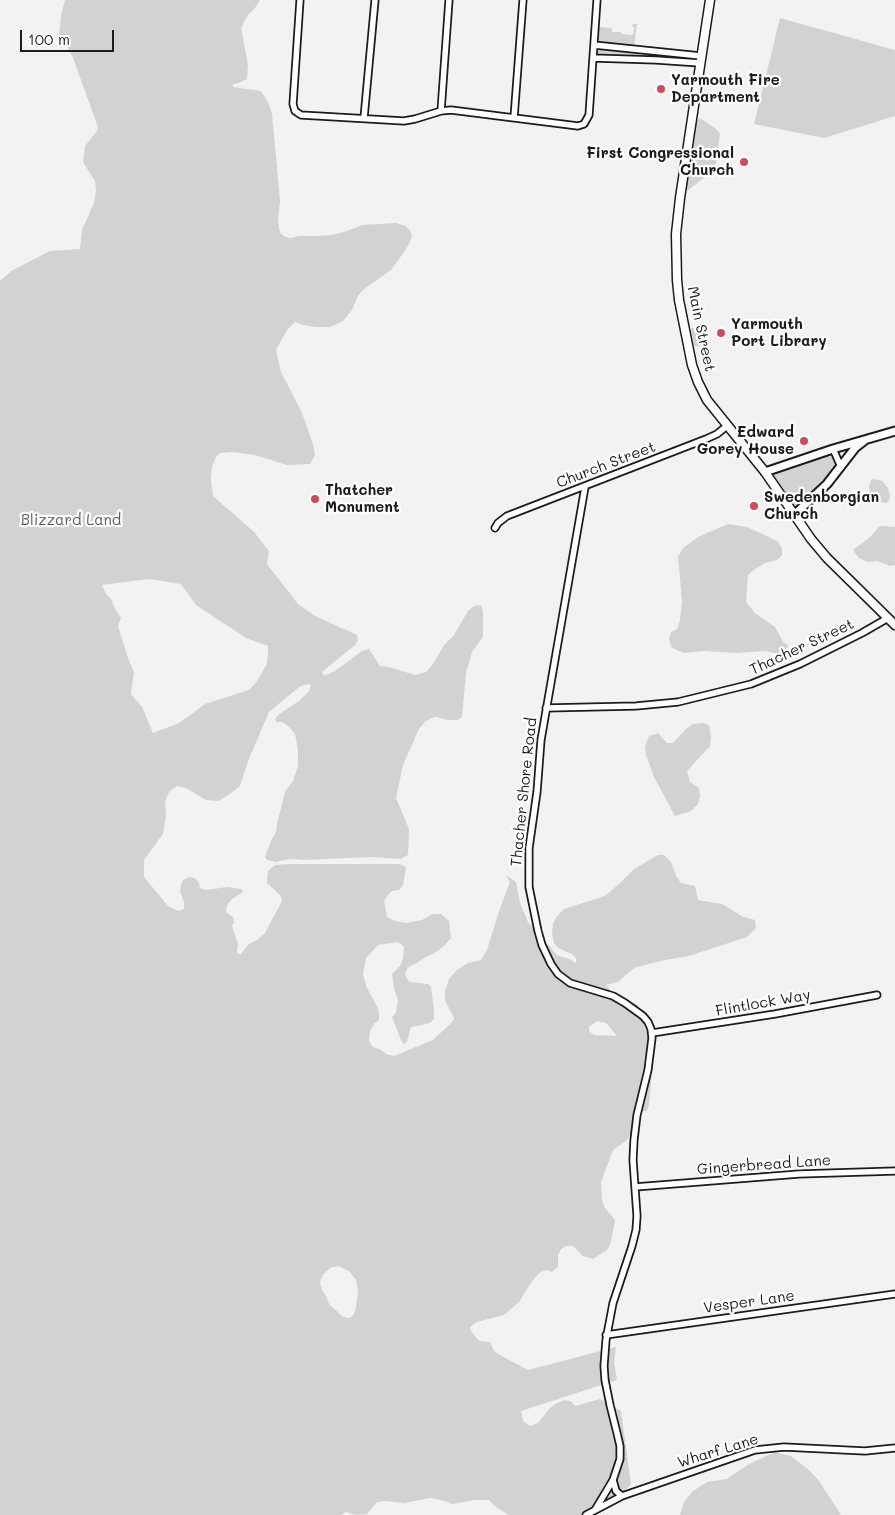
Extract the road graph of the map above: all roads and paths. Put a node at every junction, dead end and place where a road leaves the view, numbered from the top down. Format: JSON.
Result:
{"nodes":[{"id":1,"x":300,"y":0,"type":"edge"},
{"id":2,"x":375,"y":0,"type":"edge"},
{"id":3,"x":449,"y":0,"type":"edge"},
{"id":4,"x":523,"y":0,"type":"edge"},
{"id":5,"x":597,"y":0,"type":"edge"},
{"id":6,"x":710,"y":0,"type":"edge"},
{"id":7,"x":594,"y":45,"type":"junction"},
{"id":8,"x":593,"y":58,"type":"junction"},
{"id":9,"x":700,"y":60,"type":"junction"},
{"id":10,"x":441,"y":111,"type":"junction"},
{"id":11,"x":364,"y":118,"type":"junction"},
{"id":12,"x":514,"y":118,"type":"junction"},
{"id":13,"x":728,"y":425,"type":"junction"},
{"id":14,"x":895,"y":431,"type":"edge"},
{"id":15,"x":866,"y":439,"type":"junction"},
{"id":16,"x":833,"y":449,"type":"junction"},
{"id":17,"x":841,"y":467,"type":"junction"},
{"id":18,"x":765,"y":472,"type":"junction"},
{"id":19,"x":584,"y":487,"type":"junction"},
{"id":20,"x":794,"y":515,"type":"junction"},
{"id":21,"x":495,"y":528,"type":"dead end"},
{"id":22,"x":888,"y":618,"type":"junction"},
{"id":23,"x":895,"y":625,"type":"edge"},
{"id":24,"x":546,"y":708,"type":"junction"},
{"id":25,"x":877,"y":995,"type":"dead end"},
{"id":26,"x":652,"y":1033,"type":"junction"},
{"id":27,"x":895,"y":1171,"type":"edge"},
{"id":28,"x":635,"y":1187,"type":"junction"},
{"id":29,"x":895,"y":1294,"type":"edge"},
{"id":30,"x":606,"y":1335,"type":"junction"},
{"id":31,"x":895,"y":1448,"type":"edge"},
{"id":32,"x":612,"y":1480,"type":"junction"},
{"id":33,"x":622,"y":1496,"type":"junction"},
{"id":34,"x":595,"y":1510,"type":"junction"},
{"id":35,"x":586,"y":1515,"type":"edge"}],
"edges":[{"from":1,"to":11,"type":"street"},
{"from":2,"to":11,"type":"street"},
{"from":3,"to":10,"type":"street"},
{"from":4,"to":12,"type":"street"},
{"from":5,"to":7,"type":"street"},
{"from":6,"to":9,"type":"main road","name":"Main Street"},
{"from":7,"to":8,"type":"street"},
{"from":7,"to":9,"type":"street"},
{"from":8,"to":9,"type":"street"},
{"from":8,"to":12,"type":"street"},
{"from":9,"to":13,"type":"main road","name":"Main Street"},
{"from":10,"to":11,"type":"street"},
{"from":10,"to":12,"type":"street"},
{"from":13,"to":18,"type":"main road","name":"Main Street"},
{"from":13,"to":19,"type":"street","name":"Church Street"},
{"from":14,"to":15,"type":"street"},
{"from":15,"to":16,"type":"street"},
{"from":15,"to":17,"type":"street"},
{"from":16,"to":17,"type":"street"},
{"from":16,"to":18,"type":"street"},
{"from":17,"to":20,"type":"street"},
{"from":18,"to":20,"type":"main road","name":"Main Street"},
{"from":19,"to":21,"type":"street","name":"Church Street"},
{"from":19,"to":24,"type":"street","name":"Thacher Shore Road"},
{"from":20,"to":22,"type":"main road","name":"Main Street"},
{"from":22,"to":23,"type":"main road","name":"Main Street"},
{"from":22,"to":24,"type":"street","name":"Thacher Street"},
{"from":24,"to":26,"type":"street","name":"Thacher Shore Road"},
{"from":25,"to":26,"type":"street","name":"Flintlock Way"},
{"from":26,"to":28,"type":"street"},
{"from":27,"to":28,"type":"street","name":"Gingerbread Lane"},
{"from":28,"to":30,"type":"street"},
{"from":29,"to":30,"type":"street","name":"Vesper Lane"},
{"from":30,"to":32,"type":"street"},
{"from":31,"to":33,"type":"street","name":"Wharf Lane"},
{"from":32,"to":33,"type":"street"},
{"from":32,"to":34,"type":"street"},
{"from":33,"to":34,"type":"street","name":"Wharf Lane"},
{"from":34,"to":35,"type":"street","name":"Wharf Lane"}]}
